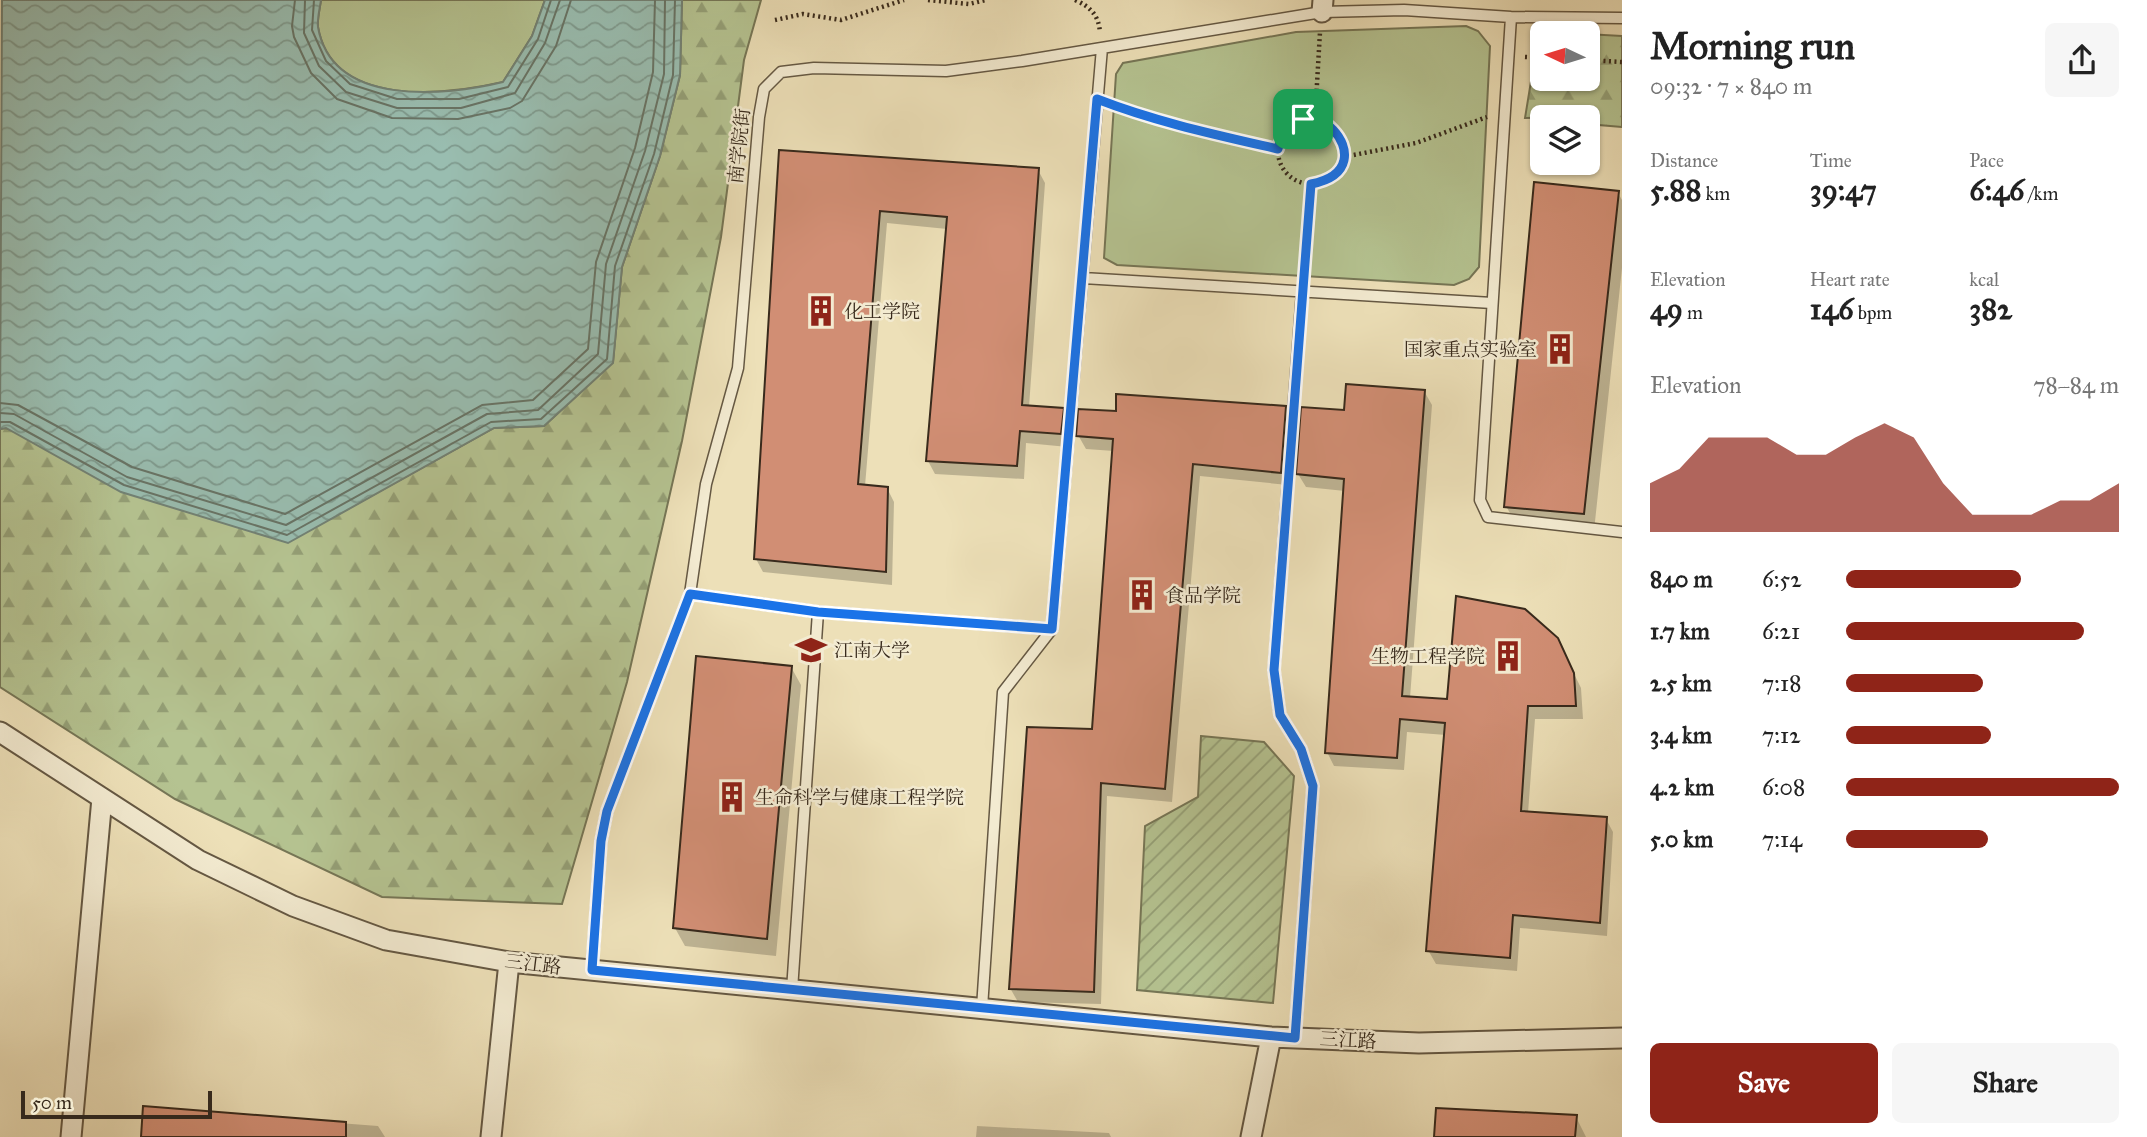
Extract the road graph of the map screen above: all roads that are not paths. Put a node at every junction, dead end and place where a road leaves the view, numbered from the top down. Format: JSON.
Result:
{"nodes":[{"id":1,"x":1322,"y":6,"type":"edge"},
{"id":2,"x":1511,"y":17,"type":"junction"},
{"id":3,"x":1622,"y":18,"type":"edge"},
{"id":4,"x":1102,"y":48,"type":"junction"},
{"id":5,"x":1083,"y":278,"type":"junction"},
{"id":6,"x":1302,"y":292,"type":"junction"},
{"id":7,"x":1492,"y":303,"type":"junction"},
{"id":8,"x":1622,"y":532,"type":"edge"},
{"id":9,"x":690,"y":594,"type":"junction"},
{"id":10,"x":818,"y":612,"type":"junction"},
{"id":11,"x":1052,"y":629,"type":"junction"},
{"id":12,"x":0,"y":732,"type":"edge"},
{"id":13,"x":102,"y":798,"type":"junction"},
{"id":14,"x":509,"y":962,"type":"junction"},
{"id":15,"x":592,"y":970,"type":"junction"},
{"id":16,"x":792,"y":990,"type":"junction"},
{"id":17,"x":982,"y":1008,"type":"junction"},
{"id":18,"x":1271,"y":1037,"type":"junction"},
{"id":19,"x":1295,"y":1038,"type":"junction"},
{"id":20,"x":1622,"y":1038,"type":"edge"},
{"id":21,"x":71,"y":1137,"type":"edge"},
{"id":22,"x":491,"y":1137,"type":"edge"},
{"id":23,"x":1251,"y":1137,"type":"edge"}],
"edges":[{"from":1,"to":2,"type":"lane","name":"南学院街"},
{"from":1,"to":4,"type":"lane","name":"南学院街"},
{"from":2,"to":3,"type":"lane","name":"南学院街"},
{"from":2,"to":7,"type":"lane"},
{"from":4,"to":5,"type":"lane"},
{"from":4,"to":9,"type":"lane","name":"南学院街"},
{"from":5,"to":6,"type":"lane"},
{"from":5,"to":11,"type":"lane"},
{"from":6,"to":7,"type":"lane"},
{"from":6,"to":19,"type":"lane"},
{"from":7,"to":8,"type":"lane"},
{"from":9,"to":10,"type":"lane"},
{"from":9,"to":15,"type":"lane","name":"南学院街"},
{"from":10,"to":11,"type":"lane"},
{"from":10,"to":16,"type":"lane"},
{"from":11,"to":17,"type":"lane"},
{"from":12,"to":13,"type":"street","name":"三江路"},
{"from":13,"to":14,"type":"street","name":"三江路"},
{"from":13,"to":21,"type":"street"},
{"from":14,"to":15,"type":"street","name":"三江路"},
{"from":14,"to":22,"type":"street"},
{"from":15,"to":16,"type":"street","name":"三江路"},
{"from":16,"to":17,"type":"street","name":"三江路"},
{"from":17,"to":18,"type":"street","name":"三江路"},
{"from":18,"to":19,"type":"street","name":"三江路"},
{"from":18,"to":23,"type":"street"},
{"from":19,"to":20,"type":"street","name":"三江路"}]}
